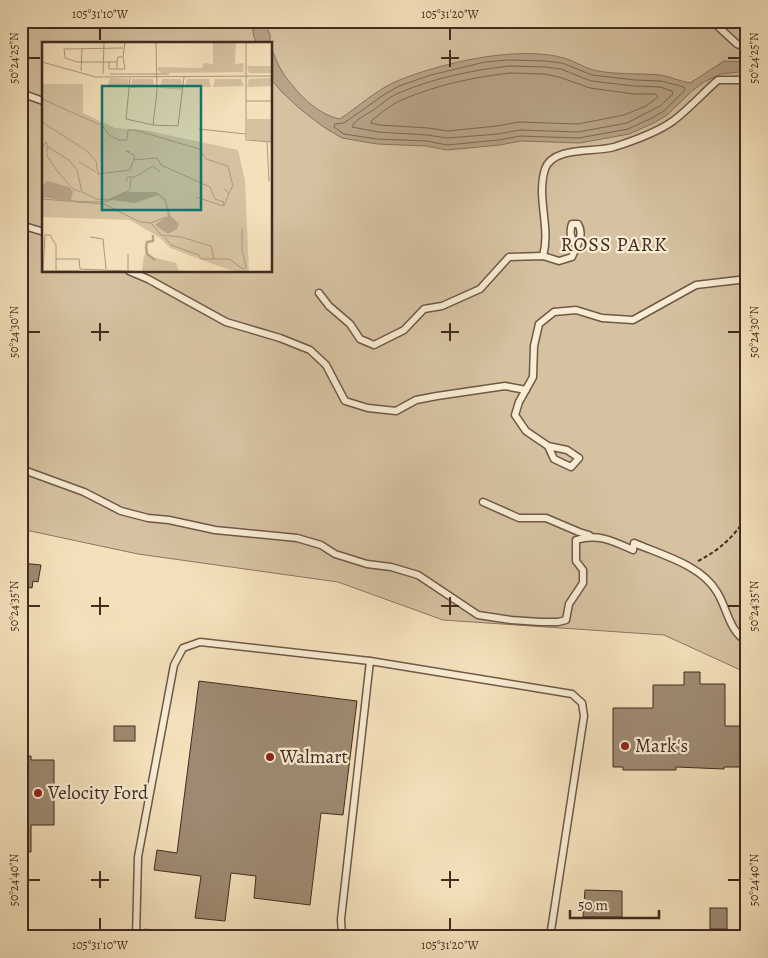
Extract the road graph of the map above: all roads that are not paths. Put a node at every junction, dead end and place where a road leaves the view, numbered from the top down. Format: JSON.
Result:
{"nodes":[{"id":1,"x":712,"y":21,"type":"edge"},
{"id":2,"x":747,"y":48,"type":"edge"},
{"id":3,"x":747,"y":80,"type":"edge"},
{"id":4,"x":21,"y":93,"type":"edge"},
{"id":5,"x":42,"y":101,"type":"edge"},
{"id":6,"x":21,"y":225,"type":"edge"},
{"id":7,"x":42,"y":231,"type":"edge"},
{"id":8,"x":576,"y":245,"type":"dead end"},
{"id":9,"x":543,"y":256,"type":"junction"},
{"id":10,"x":131,"y":272,"type":"edge"},
{"id":11,"x":747,"y":279,"type":"edge"},
{"id":12,"x":319,"y":293,"type":"dead end"},
{"id":13,"x":526,"y":390,"type":"junction"},
{"id":14,"x":548,"y":446,"type":"junction"},
{"id":15,"x":21,"y":469,"type":"edge"},
{"id":16,"x":483,"y":502,"type":"dead end"},
{"id":17,"x":597,"y":536,"type":"junction"},
{"id":18,"x":747,"y":642,"type":"edge"},
{"id":19,"x":370,"y":661,"type":"junction"},
{"id":20,"x":136,"y":937,"type":"edge"},
{"id":21,"x":342,"y":937,"type":"edge"},
{"id":22,"x":550,"y":937,"type":"edge"}],
"edges":[{"from":1,"to":2,"type":"lane"},
{"from":3,"to":9,"type":"lane"},
{"from":4,"to":5,"type":"lane"},
{"from":6,"to":7,"type":"lane"},
{"from":8,"to":9,"type":"lane"},
{"from":9,"to":12,"type":"lane"},
{"from":10,"to":13,"type":"lane"},
{"from":11,"to":13,"type":"lane"},
{"from":13,"to":14,"type":"lane"},
{"from":14,"to":14,"type":"lane"},
{"from":15,"to":17,"type":"lane"},
{"from":16,"to":17,"type":"lane"},
{"from":17,"to":18,"type":"lane"},
{"from":19,"to":20,"type":"lane"},
{"from":19,"to":21,"type":"lane"},
{"from":19,"to":22,"type":"lane"}]}
